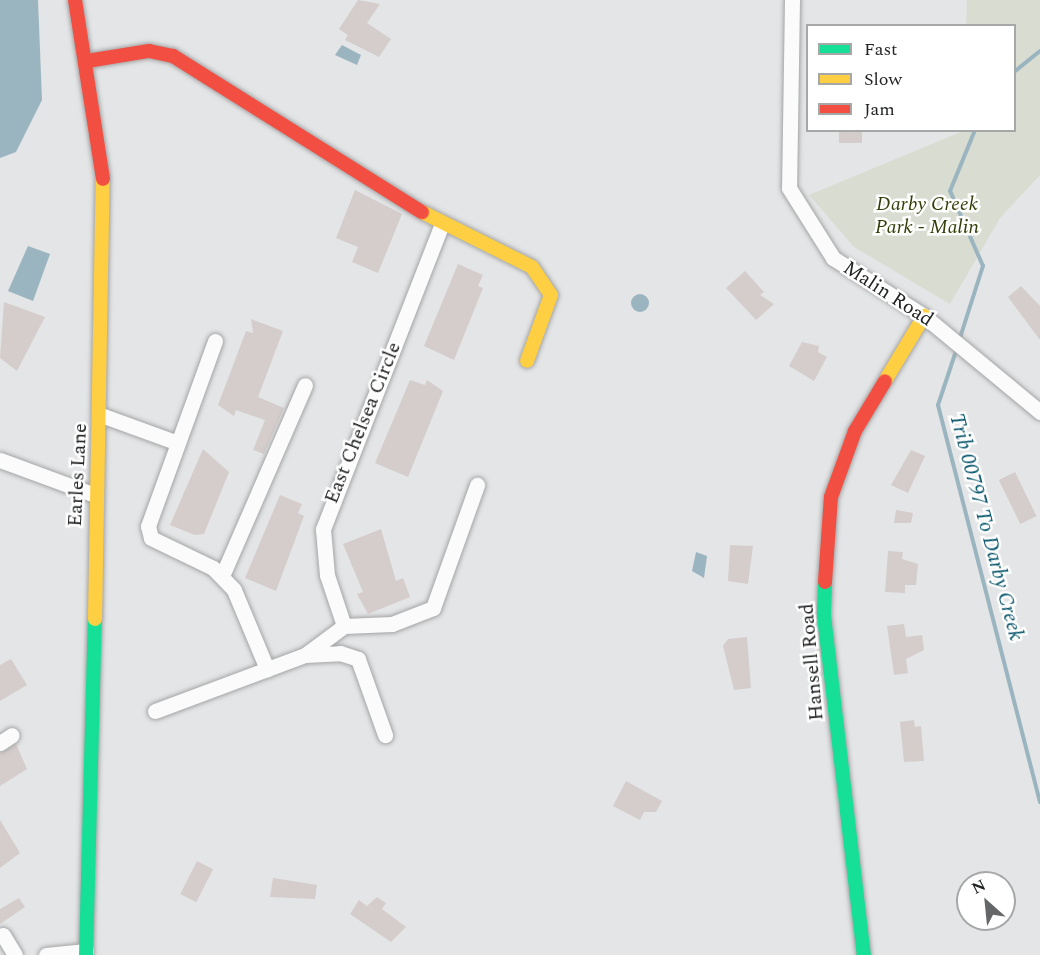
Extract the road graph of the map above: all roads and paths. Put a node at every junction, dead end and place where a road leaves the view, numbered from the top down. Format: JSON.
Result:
{"nodes":[{"id":1,"x":75,"y":0,"type":"edge"},
{"id":2,"x":792,"y":0,"type":"edge"},
{"id":3,"x":87,"y":61,"type":"junction"},
{"id":4,"x":442,"y":224,"type":"junction"},
{"id":5,"x":924,"y":316,"type":"junction"},
{"id":6,"x":215,"y":341,"type":"dead end"},
{"id":7,"x":527,"y":362,"type":"dead end"},
{"id":8,"x":305,"y":385,"type":"dead end"},
{"id":9,"x":1040,"y":412,"type":"edge"},
{"id":10,"x":100,"y":415,"type":"junction"},
{"id":11,"x":175,"y":442,"type":"junction"},
{"id":12,"x":0,"y":460,"type":"edge"},
{"id":13,"x":477,"y":485,"type":"dead end"},
{"id":14,"x":95,"y":495,"type":"junction"},
{"id":15,"x":222,"y":576,"type":"junction"},
{"id":16,"x":344,"y":626,"type":"junction"},
{"id":17,"x":305,"y":655,"type":"junction"},
{"id":18,"x":267,"y":669,"type":"junction"},
{"id":19,"x":154,"y":711,"type":"dead end"},
{"id":20,"x":385,"y":735,"type":"dead end"},
{"id":21,"x":3,"y":935,"type":"dead end"},
{"id":22,"x":86,"y":953,"type":"edge"},
{"id":23,"x":15,"y":955,"type":"edge"},
{"id":24,"x":46,"y":955,"type":"edge"},
{"id":25,"x":864,"y":955,"type":"edge"}],
"edges":[{"from":1,"to":3,"type":"street","name":"Earles Lane"},
{"from":2,"to":5,"type":"street","name":"Malin Road"},
{"from":3,"to":4,"type":"street"},
{"from":3,"to":10,"type":"street","name":"Earles Lane"},
{"from":4,"to":7,"type":"street"},
{"from":4,"to":16,"type":"street","name":"East Chelsea Circle"},
{"from":5,"to":9,"type":"street","name":"Malin Road"},
{"from":5,"to":25,"type":"street","name":"Hansell Road"},
{"from":6,"to":11,"type":"street"},
{"from":8,"to":15,"type":"street"},
{"from":10,"to":11,"type":"street"},
{"from":10,"to":14,"type":"street","name":"Earles Lane"},
{"from":11,"to":15,"type":"street"},
{"from":12,"to":14,"type":"street"},
{"from":13,"to":16,"type":"street"},
{"from":14,"to":22,"type":"street","name":"Earles Lane"},
{"from":15,"to":18,"type":"street"},
{"from":16,"to":17,"type":"street"},
{"from":17,"to":18,"type":"street"},
{"from":17,"to":20,"type":"street"},
{"from":18,"to":19,"type":"street"},
{"from":21,"to":23,"type":"street"},
{"from":22,"to":24,"type":"street"}]}
